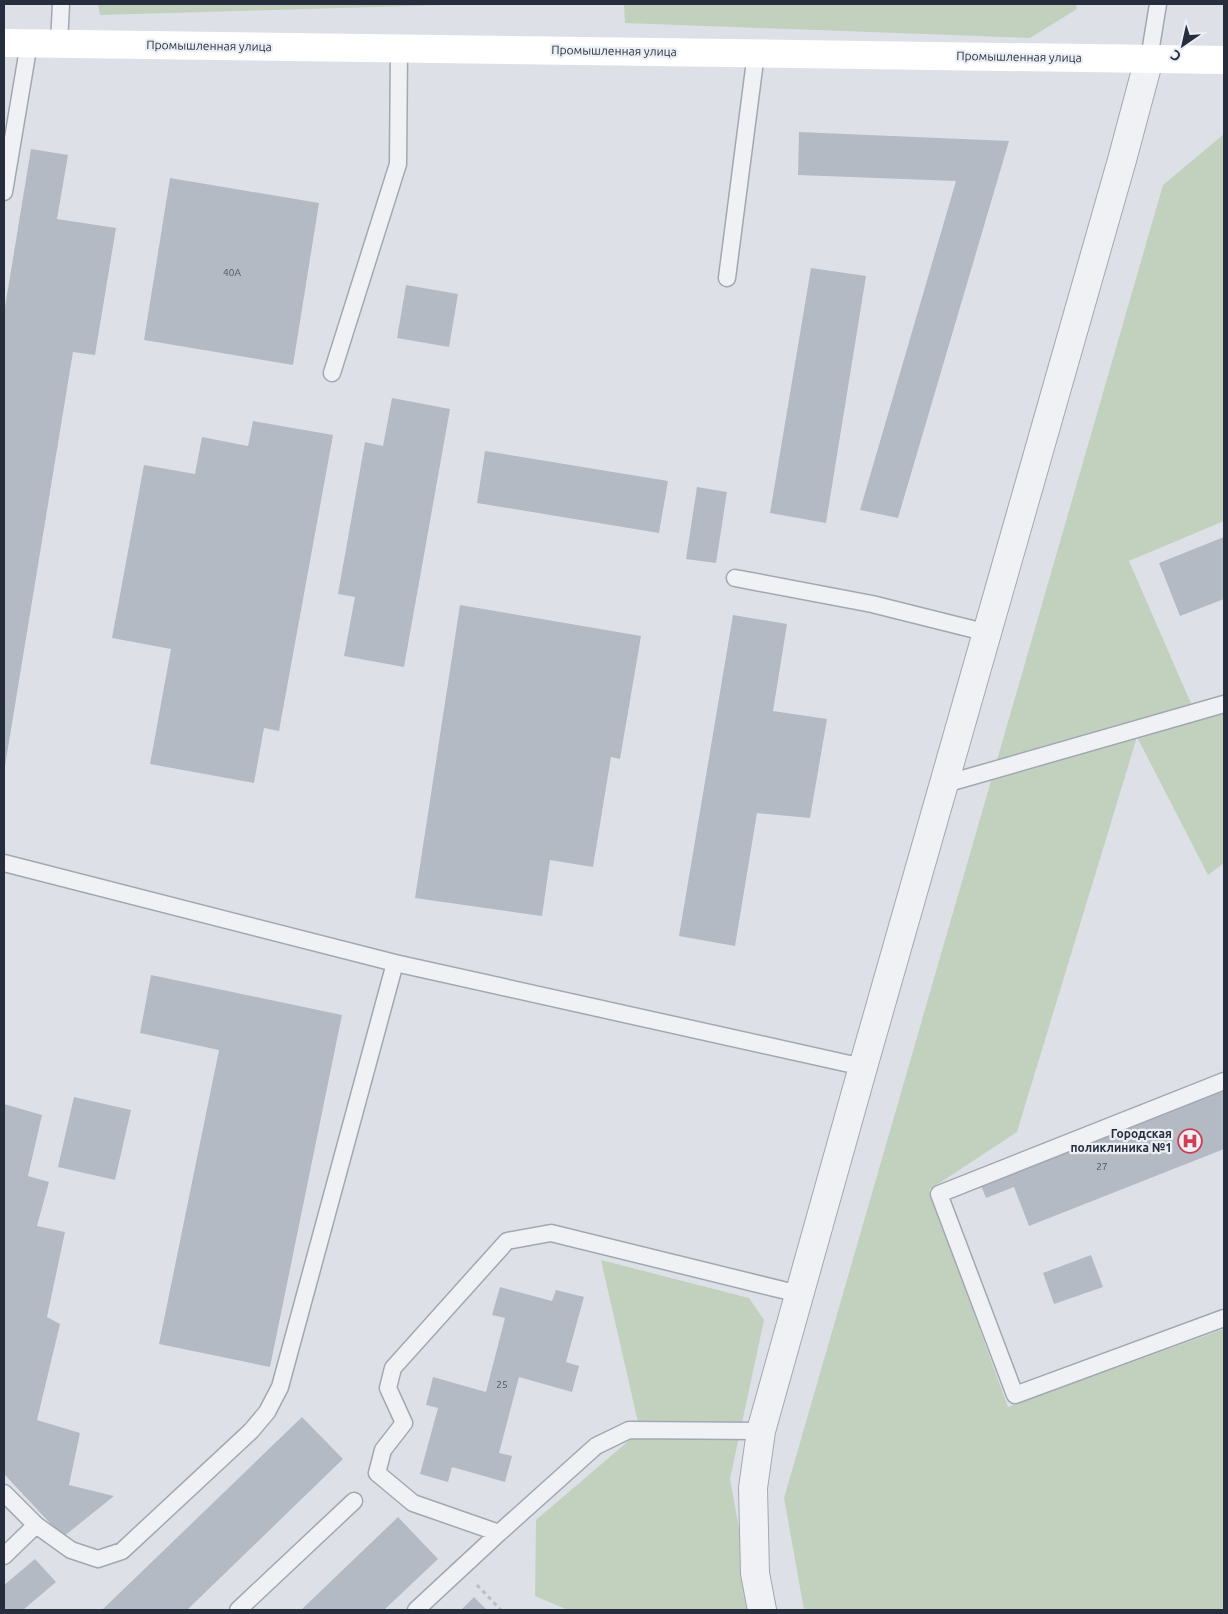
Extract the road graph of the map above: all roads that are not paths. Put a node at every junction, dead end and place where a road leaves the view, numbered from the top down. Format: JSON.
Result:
{"nodes":[{"id":1,"x":61,"y":4,"type":"edge"},
{"id":2,"x":1158,"y":4,"type":"edge"},
{"id":3,"x":16,"y":43,"type":"edge"},
{"id":4,"x":59,"y":44,"type":"junction"},
{"id":5,"x":399,"y":48,"type":"junction"},
{"id":6,"x":756,"y":53,"type":"junction"},
{"id":7,"x":1148,"y":59,"type":"junction"},
{"id":8,"x":1224,"y":60,"type":"edge"},
{"id":9,"x":4,"y":192,"type":"edge"},
{"id":10,"x":727,"y":278,"type":"dead end"},
{"id":11,"x":332,"y":373,"type":"dead end"},
{"id":12,"x":735,"y":578,"type":"dead end"},
{"id":13,"x":988,"y":633,"type":"junction"},
{"id":14,"x":1224,"y":704,"type":"edge"},
{"id":15,"x":945,"y":784,"type":"junction"},
{"id":16,"x":4,"y":863,"type":"edge"},
{"id":17,"x":395,"y":963,"type":"junction"},
{"id":18,"x":863,"y":1067,"type":"junction"},
{"id":19,"x":1224,"y":1081,"type":"edge"},
{"id":20,"x":799,"y":1294,"type":"junction"},
{"id":21,"x":1224,"y":1318,"type":"edge"},
{"id":22,"x":762,"y":1432,"type":"junction"},
{"id":23,"x":4,"y":1493,"type":"edge"},
{"id":24,"x":354,"y":1501,"type":"dead end"},
{"id":25,"x":36,"y":1525,"type":"junction"},
{"id":26,"x":499,"y":1533,"type":"junction"},
{"id":27,"x":4,"y":1556,"type":"edge"},
{"id":28,"x":238,"y":1610,"type":"edge"},
{"id":29,"x":416,"y":1610,"type":"edge"},
{"id":30,"x":762,"y":1610,"type":"edge"}],
"edges":[{"from":1,"to":4,"type":"lane"},
{"from":2,"to":7,"type":"lane"},
{"from":3,"to":4,"type":"street","name":"Промышленная улица"},
{"from":3,"to":9,"type":"lane"},
{"from":4,"to":5,"type":"street","name":"Промышленная улица"},
{"from":5,"to":6,"type":"street","name":"Промышленная улица"},
{"from":5,"to":11,"type":"lane"},
{"from":6,"to":7,"type":"street","name":"Промышленная улица"},
{"from":6,"to":10,"type":"lane"},
{"from":7,"to":8,"type":"street","name":"Промышленная улица"},
{"from":7,"to":13,"type":"street"},
{"from":12,"to":13,"type":"lane"},
{"from":13,"to":15,"type":"street"},
{"from":14,"to":15,"type":"lane"},
{"from":15,"to":18,"type":"street"},
{"from":16,"to":17,"type":"lane"},
{"from":17,"to":18,"type":"lane"},
{"from":17,"to":25,"type":"lane"},
{"from":18,"to":20,"type":"street"},
{"from":19,"to":21,"type":"lane"},
{"from":20,"to":22,"type":"street"},
{"from":20,"to":26,"type":"lane"},
{"from":22,"to":26,"type":"lane"},
{"from":22,"to":30,"type":"street"},
{"from":23,"to":25,"type":"lane"},
{"from":24,"to":28,"type":"lane"},
{"from":25,"to":27,"type":"lane"},
{"from":26,"to":29,"type":"lane"}]}
